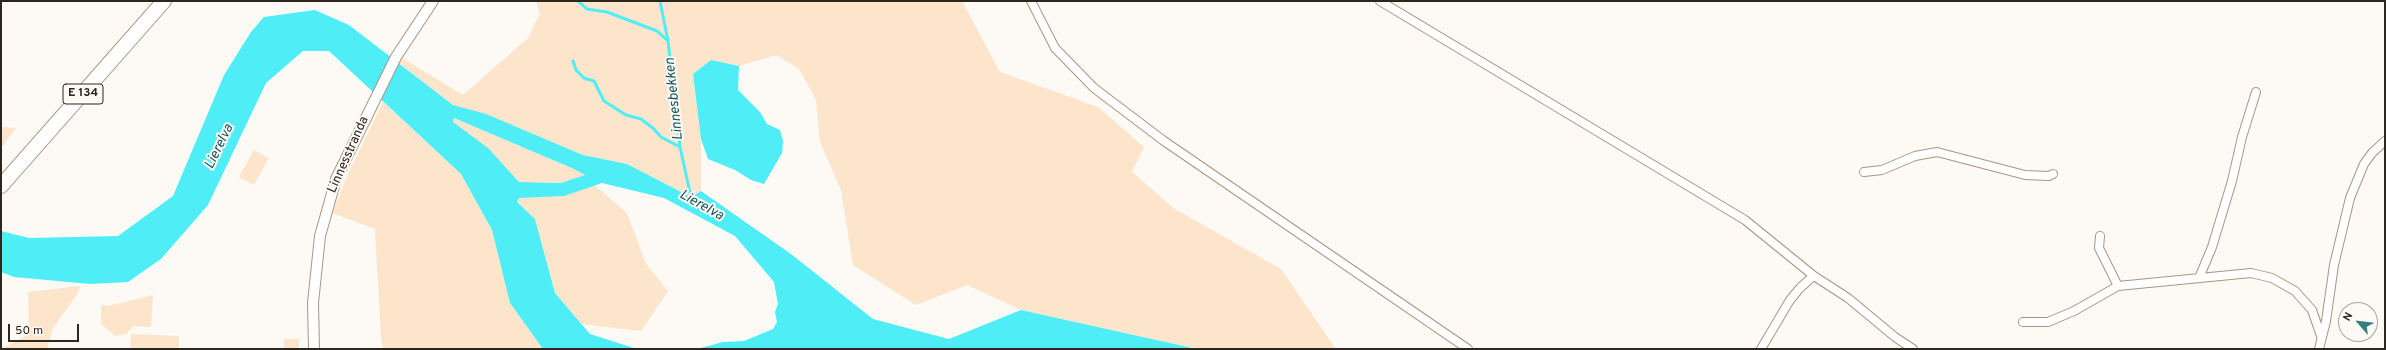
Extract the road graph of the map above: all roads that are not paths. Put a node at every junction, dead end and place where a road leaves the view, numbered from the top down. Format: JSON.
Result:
{"nodes":[{"id":1,"x":164,"y":1,"type":"edge"},
{"id":2,"x":433,"y":1,"type":"edge"},
{"id":3,"x":1031,"y":1,"type":"edge"},
{"id":4,"x":1380,"y":1,"type":"edge"},
{"id":5,"x":2256,"y":92,"type":"dead end"},
{"id":6,"x":2385,"y":141,"type":"edge"},
{"id":7,"x":1864,"y":172,"type":"dead end"},
{"id":8,"x":2053,"y":174,"type":"dead end"},
{"id":9,"x":1,"y":186,"type":"edge"},
{"id":10,"x":2100,"y":236,"type":"dead end"},
{"id":11,"x":1811,"y":278,"type":"dead end"},
{"id":12,"x":2199,"y":278,"type":"junction"},
{"id":13,"x":2118,"y":286,"type":"junction"},
{"id":14,"x":2023,"y":322,"type":"dead end"},
{"id":15,"x":2321,"y":336,"type":"junction"},
{"id":16,"x":314,"y":349,"type":"edge"},
{"id":17,"x":1468,"y":349,"type":"edge"},
{"id":18,"x":1761,"y":349,"type":"edge"},
{"id":19,"x":1913,"y":349,"type":"edge"},
{"id":20,"x":2319,"y":349,"type":"edge"}],
"edges":[{"from":1,"to":9,"type":"highway","number":"E 134"},
{"from":2,"to":16,"type":"street","name":"Linnesstranda"},
{"from":3,"to":17,"type":"street"},
{"from":4,"to":19,"type":"street"},
{"from":5,"to":12,"type":"street"},
{"from":6,"to":15,"type":"street"},
{"from":7,"to":8,"type":"street"},
{"from":10,"to":13,"type":"street"},
{"from":11,"to":18,"type":"street"},
{"from":12,"to":13,"type":"street"},
{"from":12,"to":15,"type":"street"},
{"from":13,"to":14,"type":"street"},
{"from":15,"to":20,"type":"street"}]}
